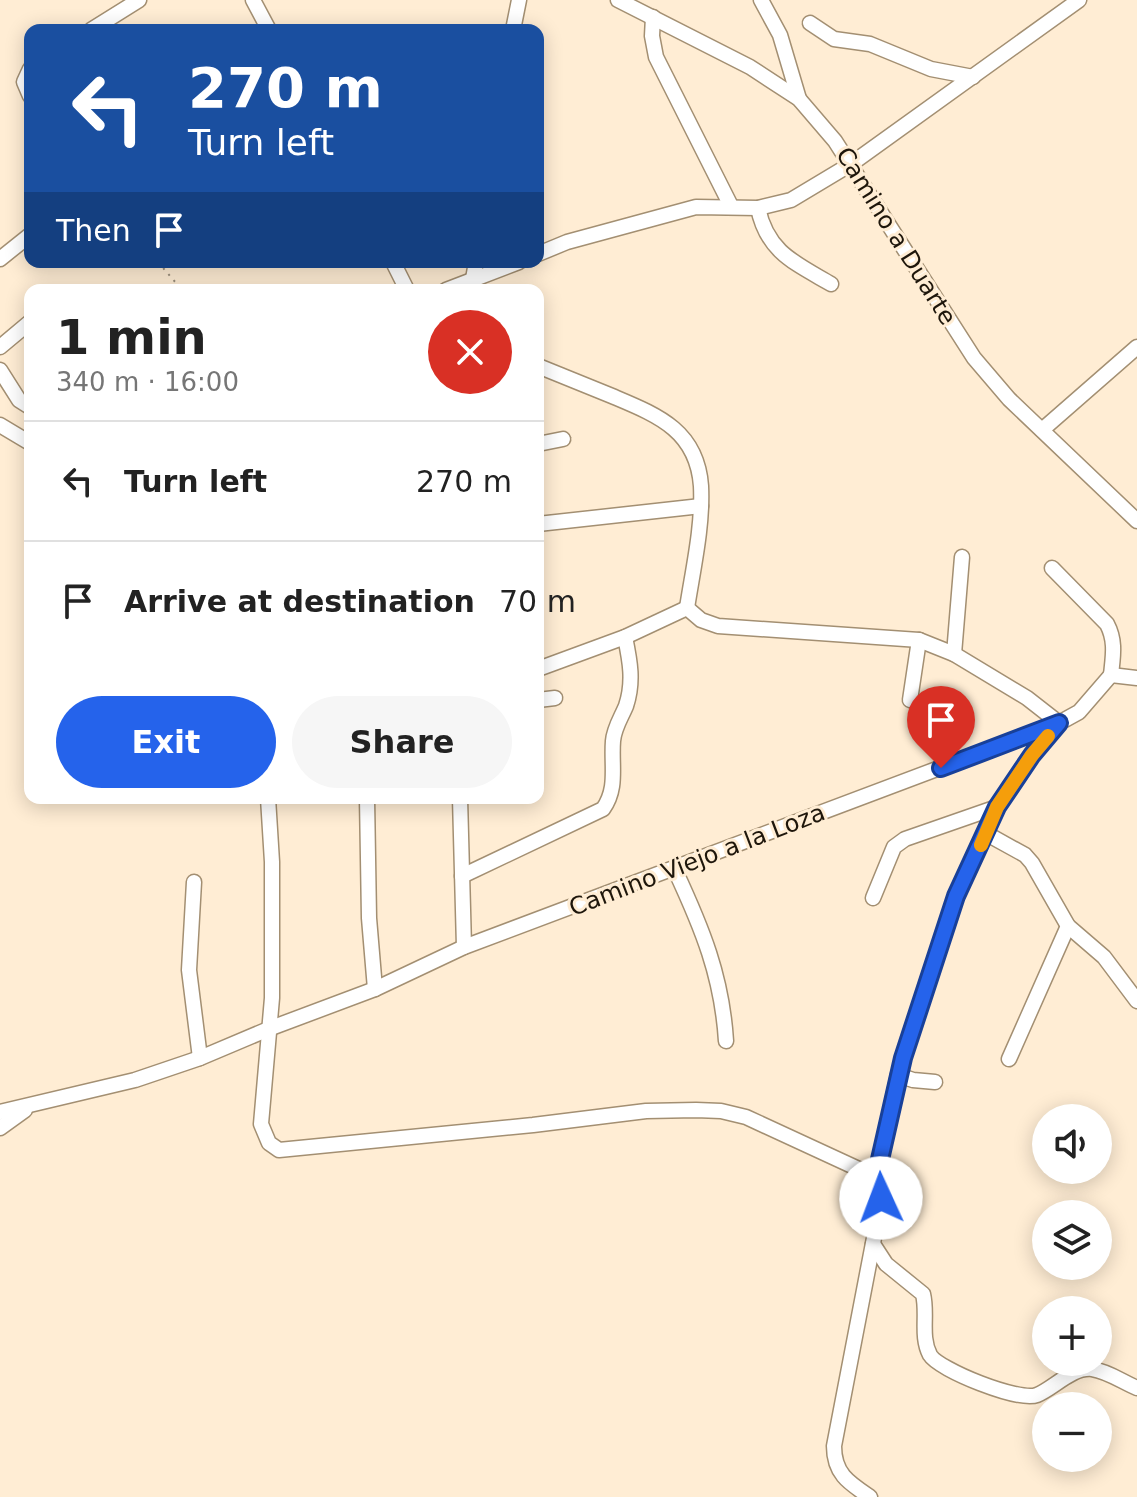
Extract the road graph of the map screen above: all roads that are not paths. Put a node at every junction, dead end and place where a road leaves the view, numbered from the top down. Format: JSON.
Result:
{"nodes":[{"id":1,"x":139,"y":0,"type":"edge"},
{"id":2,"x":253,"y":0,"type":"edge"},
{"id":3,"x":519,"y":0,"type":"edge"},
{"id":4,"x":618,"y":0,"type":"edge"},
{"id":5,"x":761,"y":0,"type":"edge"},
{"id":6,"x":1079,"y":0,"type":"edge"},
{"id":7,"x":653,"y":17,"type":"junction"},
{"id":8,"x":810,"y":23,"type":"dead end"},
{"id":9,"x":101,"y":24,"type":"edge"},
{"id":10,"x":266,"y":24,"type":"edge"},
{"id":11,"x":514,"y":24,"type":"edge"},
{"id":12,"x":973,"y":77,"type":"junction"},
{"id":13,"x":799,"y":99,"type":"junction"},
{"id":14,"x":851,"y":164,"type":"junction"},
{"id":15,"x":731,"y":206,"type":"junction"},
{"id":16,"x":758,"y":208,"type":"junction"},
{"id":17,"x":24,"y":240,"type":"edge"},
{"id":18,"x":544,"y":252,"type":"edge"},
{"id":19,"x":0,"y":259,"type":"edge"},
{"id":20,"x":507,"y":268,"type":"edge"},
{"id":21,"x":476,"y":284,"type":"edge"},
{"id":22,"x":831,"y":284,"type":"dead end"},
{"id":23,"x":24,"y":327,"type":"edge"},
{"id":24,"x":0,"y":347,"type":"edge"},
{"id":25,"x":1135,"y":352,"type":"edge"},
{"id":26,"x":544,"y":368,"type":"edge"},
{"id":27,"x":0,"y":370,"type":"edge"},
{"id":28,"x":24,"y":403,"type":"edge"},
{"id":29,"x":0,"y":425,"type":"edge"},
{"id":30,"x":1042,"y":430,"type":"junction"},
{"id":31,"x":24,"y":439,"type":"edge"},
{"id":32,"x":563,"y":439,"type":"dead end"},
{"id":33,"x":544,"y":443,"type":"edge"},
{"id":34,"x":701,"y":506,"type":"junction"},
{"id":35,"x":1137,"y":521,"type":"edge"},
{"id":36,"x":544,"y":523,"type":"edge"},
{"id":37,"x":962,"y":557,"type":"dead end"},
{"id":38,"x":1052,"y":568,"type":"dead end"},
{"id":39,"x":687,"y":608,"type":"junction"},
{"id":40,"x":625,"y":637,"type":"junction"},
{"id":41,"x":919,"y":640,"type":"junction"},
{"id":42,"x":954,"y":654,"type":"junction"},
{"id":43,"x":544,"y":667,"type":"edge"},
{"id":44,"x":1111,"y":675,"type":"junction"},
{"id":45,"x":1134,"y":678,"type":"edge"},
{"id":46,"x":555,"y":698,"type":"dead end"},
{"id":47,"x":544,"y":699,"type":"edge"},
{"id":48,"x":910,"y":700,"type":"dead end"},
{"id":49,"x":1059,"y":723,"type":"junction"},
{"id":50,"x":268,"y":804,"type":"edge"},
{"id":51,"x":367,"y":804,"type":"edge"},
{"id":52,"x":460,"y":804,"type":"edge"},
{"id":53,"x":997,"y":807,"type":"junction"},
{"id":54,"x":987,"y":834,"type":"junction"},
{"id":55,"x":675,"y":870,"type":"junction"},
{"id":56,"x":462,"y":876,"type":"junction"},
{"id":57,"x":194,"y":882,"type":"dead end"},
{"id":58,"x":873,"y":898,"type":"dead end"},
{"id":59,"x":1068,"y":926,"type":"junction"},
{"id":60,"x":464,"y":947,"type":"junction"},
{"id":61,"x":375,"y":989,"type":"junction"},
{"id":62,"x":1137,"y":1001,"type":"edge"},
{"id":63,"x":271,"y":1028,"type":"junction"},
{"id":64,"x":726,"y":1041,"type":"dead end"},
{"id":65,"x":200,"y":1058,"type":"junction"},
{"id":66,"x":1009,"y":1059,"type":"dead end"},
{"id":67,"x":898,"y":1075,"type":"junction"},
{"id":68,"x":935,"y":1082,"type":"dead end"},
{"id":69,"x":32,"y":1105,"type":"junction"},
{"id":70,"x":0,"y":1112,"type":"edge"},
{"id":71,"x":0,"y":1128,"type":"edge"},
{"id":72,"x":876,"y":1177,"type":"junction"},
{"id":73,"x":873,"y":1244,"type":"junction"},
{"id":74,"x":1137,"y":1388,"type":"edge"},
{"id":75,"x":870,"y":1497,"type":"edge"}],
"edges":[{"from":1,"to":9,"type":"street"},
{"from":2,"to":10,"type":"street"},
{"from":3,"to":11,"type":"street"},
{"from":4,"to":7,"type":"street","name":"Camino a Duarte"},
{"from":5,"to":13,"type":"street"},
{"from":6,"to":12,"type":"street"},
{"from":7,"to":13,"type":"street","name":"Camino a Duarte"},
{"from":7,"to":15,"type":"street"},
{"from":8,"to":12,"type":"street"},
{"from":12,"to":14,"type":"street"},
{"from":13,"to":14,"type":"street","name":"Camino a Duarte"},
{"from":14,"to":16,"type":"street"},
{"from":14,"to":30,"type":"street","name":"Camino a Duarte"},
{"from":15,"to":16,"type":"street"},
{"from":15,"to":18,"type":"street"},
{"from":16,"to":22,"type":"street"},
{"from":17,"to":19,"type":"street"},
{"from":20,"to":21,"type":"street"},
{"from":23,"to":24,"type":"street"},
{"from":25,"to":30,"type":"street"},
{"from":26,"to":34,"type":"street"},
{"from":27,"to":28,"type":"street"},
{"from":29,"to":31,"type":"street"},
{"from":30,"to":35,"type":"street","name":"Camino a Duarte"},
{"from":32,"to":33,"type":"street"},
{"from":34,"to":36,"type":"street"},
{"from":34,"to":39,"type":"street"},
{"from":37,"to":42,"type":"street"},
{"from":38,"to":44,"type":"street"},
{"from":39,"to":40,"type":"street"},
{"from":39,"to":41,"type":"street"},
{"from":40,"to":43,"type":"street"},
{"from":40,"to":56,"type":"street"},
{"from":41,"to":42,"type":"street"},
{"from":41,"to":48,"type":"street"},
{"from":42,"to":49,"type":"street"},
{"from":44,"to":45,"type":"street"},
{"from":44,"to":49,"type":"street","name":"Camino Viejo a la Loza"},
{"from":46,"to":47,"type":"street"},
{"from":49,"to":53,"type":"street"},
{"from":49,"to":55,"type":"street","name":"Camino Viejo a la Loza"},
{"from":50,"to":63,"type":"street"},
{"from":51,"to":61,"type":"street"},
{"from":52,"to":56,"type":"street"},
{"from":53,"to":54,"type":"street"},
{"from":53,"to":58,"type":"street"},
{"from":54,"to":59,"type":"street"},
{"from":54,"to":67,"type":"street"},
{"from":55,"to":60,"type":"street","name":"Camino Viejo a la Loza"},
{"from":55,"to":64,"type":"street"},
{"from":56,"to":60,"type":"street"},
{"from":57,"to":65,"type":"street"},
{"from":59,"to":62,"type":"street"},
{"from":59,"to":66,"type":"street"},
{"from":60,"to":61,"type":"street","name":"Camino Viejo a la Loza"},
{"from":61,"to":63,"type":"street","name":"Camino Viejo a la Loza"},
{"from":63,"to":65,"type":"street","name":"Camino Viejo a la Loza"},
{"from":63,"to":72,"type":"street"},
{"from":65,"to":69,"type":"street","name":"Camino Viejo a la Loza"},
{"from":67,"to":68,"type":"street"},
{"from":67,"to":72,"type":"street"},
{"from":69,"to":70,"type":"street","name":"Camino Viejo a la Loza"},
{"from":69,"to":71,"type":"street"},
{"from":72,"to":73,"type":"street"},
{"from":73,"to":74,"type":"street"},
{"from":73,"to":75,"type":"street"}]}
